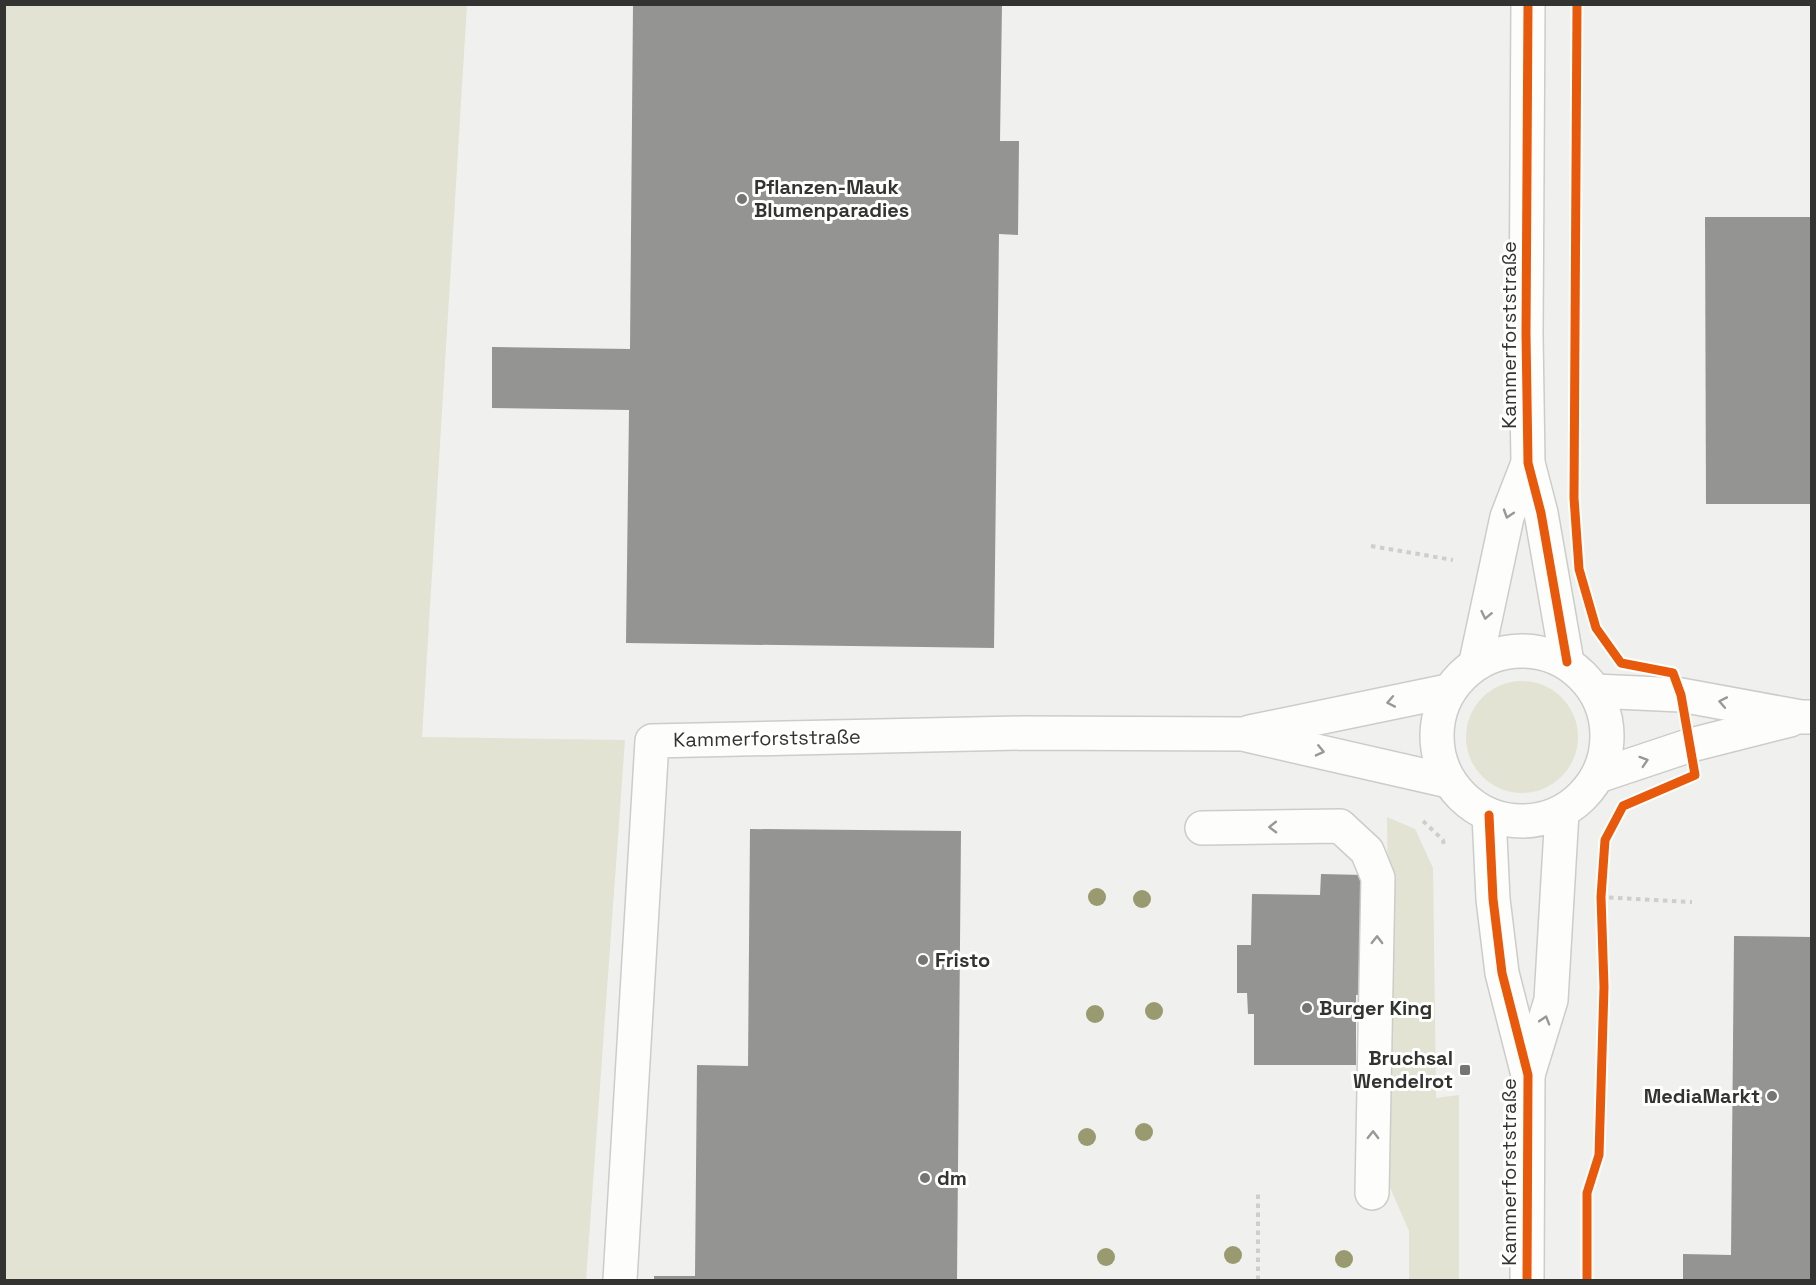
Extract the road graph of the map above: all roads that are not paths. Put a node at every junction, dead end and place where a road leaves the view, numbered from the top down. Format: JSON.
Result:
{"nodes":[{"id":1,"x":1528,"y":4,"type":"edge"},
{"id":2,"x":1528,"y":463,"type":"junction"},
{"id":3,"x":1476,"y":662,"type":"junction"},
{"id":4,"x":1567,"y":662,"type":"junction"},
{"id":5,"x":1448,"y":691,"type":"junction"},
{"id":6,"x":1595,"y":691,"type":"junction"},
{"id":7,"x":1806,"y":717,"type":"edge"},
{"id":8,"x":1242,"y":734,"type":"junction"},
{"id":9,"x":1598,"y":776,"type":"junction"},
{"id":10,"x":1448,"y":780,"type":"junction"},
{"id":11,"x":1562,"y":812,"type":"junction"},
{"id":12,"x":1489,"y":815,"type":"junction"},
{"id":13,"x":1202,"y":828,"type":"dead end"},
{"id":14,"x":1528,"y":1075,"type":"junction"},
{"id":15,"x":1372,"y":1193,"type":"dead end"},
{"id":16,"x":620,"y":1281,"type":"edge"},
{"id":17,"x":1527,"y":1281,"type":"edge"}],
"edges":[{"from":1,"to":2,"type":"street","name":"Kammerforststraße"},
{"from":2,"to":3,"type":"street","name":"Kammerforststraße","one_way":true},
{"from":2,"to":4,"type":"street","name":"Kammerforststraße"},
{"from":3,"to":4,"type":"street"},
{"from":3,"to":5,"type":"street"},
{"from":4,"to":6,"type":"street"},
{"from":5,"to":8,"type":"street","name":"Kammerforststraße","one_way":true},
{"from":5,"to":10,"type":"street"},
{"from":7,"to":6,"type":"street","one_way":true},
{"from":6,"to":9,"type":"street"},
{"from":9,"to":7,"type":"street","one_way":true},
{"from":8,"to":10,"type":"street","name":"Kammerforststraße","one_way":true},
{"from":8,"to":16,"type":"street","name":"Kammerforststraße"},
{"from":9,"to":11,"type":"street"},
{"from":10,"to":12,"type":"street"},
{"from":11,"to":12,"type":"street"},
{"from":14,"to":11,"type":"street","name":"Kammerforststraße","one_way":true},
{"from":12,"to":14,"type":"street","name":"Kammerforststraße"},
{"from":15,"to":13,"type":"street","one_way":true},
{"from":14,"to":17,"type":"street","name":"Kammerforststraße"}]}
